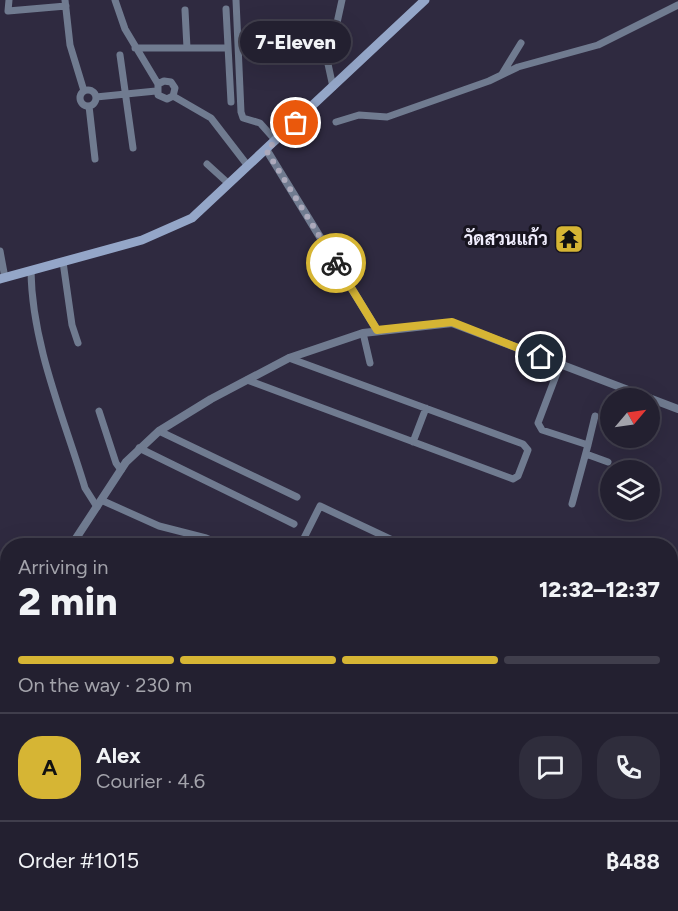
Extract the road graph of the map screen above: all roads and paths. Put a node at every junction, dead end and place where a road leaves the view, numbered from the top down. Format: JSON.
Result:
{"nodes":[{"id":1,"x":9,"y":0,"type":"edge"},
{"id":2,"x":115,"y":0,"type":"edge"},
{"id":3,"x":236,"y":0,"type":"edge"},
{"id":4,"x":342,"y":0,"type":"edge"},
{"id":5,"x":425,"y":0,"type":"edge"},
{"id":6,"x":66,"y":3,"type":"edge"},
{"id":7,"x":678,"y":5,"type":"edge"},
{"id":8,"x":226,"y":9,"type":"dead end"},
{"id":9,"x":185,"y":10,"type":"dead end"},
{"id":10,"x":521,"y":43,"type":"dead end"},
{"id":11,"x":135,"y":48,"type":"junction"},
{"id":12,"x":187,"y":48,"type":"junction"},
{"id":13,"x":228,"y":48,"type":"junction"},
{"id":14,"x":120,"y":55,"type":"dead end"},
{"id":15,"x":502,"y":74,"type":"junction"},
{"id":16,"x":333,"y":87,"type":"junction"},
{"id":17,"x":157,"y":88,"type":"junction"},
{"id":18,"x":84,"y":91,"type":"junction"},
{"id":19,"x":126,"y":94,"type":"junction"},
{"id":20,"x":173,"y":96,"type":"junction"},
{"id":21,"x":96,"y":97,"type":"junction"},
{"id":22,"x":231,"y":102,"type":"dead end"},
{"id":23,"x":89,"y":106,"type":"junction"},
{"id":24,"x":336,"y":122,"type":"dead end"},
{"id":25,"x":276,"y":141,"type":"junction"},
{"id":26,"x":133,"y":148,"type":"dead end"},
{"id":27,"x":266,"y":150,"type":"junction"},
{"id":28,"x":95,"y":159,"type":"dead end"},
{"id":29,"x":207,"y":164,"type":"dead end"},
{"id":30,"x":248,"y":166,"type":"junction"},
{"id":31,"x":229,"y":184,"type":"junction"},
{"id":32,"x":0,"y":251,"type":"edge"},
{"id":33,"x":63,"y":262,"type":"junction"},
{"id":34,"x":31,"y":271,"type":"junction"},
{"id":35,"x":2,"y":278,"type":"edge"},
{"id":36,"x":377,"y":330,"type":"junction"},
{"id":37,"x":363,"y":333,"type":"junction"},
{"id":38,"x":78,"y":344,"type":"dead end"},
{"id":39,"x":289,"y":358,"type":"junction"},
{"id":40,"x":370,"y":363,"type":"dead end"},
{"id":41,"x":560,"y":365,"type":"junction"},
{"id":42,"x":247,"y":380,"type":"junction"},
{"id":43,"x":426,"y":408,"type":"junction"},
{"id":44,"x":678,"y":409,"type":"edge"},
{"id":45,"x":99,"y":411,"type":"dead end"},
{"id":46,"x":595,"y":416,"type":"dead end"},
{"id":47,"x":159,"y":431,"type":"junction"},
{"id":48,"x":413,"y":442,"type":"junction"},
{"id":49,"x":588,"y":446,"type":"junction"},
{"id":50,"x":139,"y":448,"type":"junction"},
{"id":51,"x":586,"y":454,"type":"junction"},
{"id":52,"x":602,"y":460,"type":"edge"},
{"id":53,"x":121,"y":470,"type":"junction"},
{"id":54,"x":297,"y":497,"type":"dead end"},
{"id":55,"x":99,"y":504,"type":"junction"},
{"id":56,"x":572,"y":504,"type":"dead end"},
{"id":57,"x":294,"y":524,"type":"dead end"},
{"id":58,"x":76,"y":538,"type":"edge"},
{"id":59,"x":206,"y":538,"type":"edge"},
{"id":60,"x":304,"y":538,"type":"edge"},
{"id":61,"x":388,"y":538,"type":"edge"}],
"edges":[{"from":1,"to":6,"type":"street"},
{"from":2,"to":11,"type":"street"},
{"from":3,"to":25,"type":"street"},
{"from":4,"to":16,"type":"street"},
{"from":5,"to":16,"type":"main road"},
{"from":6,"to":18,"type":"street"},
{"from":7,"to":15,"type":"street"},
{"from":8,"to":13,"type":"street"},
{"from":9,"to":12,"type":"street"},
{"from":10,"to":15,"type":"street"},
{"from":11,"to":12,"type":"street"},
{"from":11,"to":17,"type":"street"},
{"from":12,"to":13,"type":"street"},
{"from":13,"to":22,"type":"street"},
{"from":14,"to":19,"type":"street"},
{"from":15,"to":24,"type":"street"},
{"from":16,"to":25,"type":"main road"},
{"from":17,"to":19,"type":"street"},
{"from":17,"to":20,"type":"street"},
{"from":17,"to":20,"type":"street"},
{"from":18,"to":21,"type":"street"},
{"from":18,"to":23,"type":"street"},
{"from":19,"to":21,"type":"street"},
{"from":19,"to":26,"type":"street"},
{"from":20,"to":30,"type":"street"},
{"from":21,"to":23,"type":"street"},
{"from":23,"to":28,"type":"street"},
{"from":25,"to":27,"type":"main road"},
{"from":27,"to":30,"type":"main road"},
{"from":27,"to":36,"type":"street"},
{"from":29,"to":31,"type":"street"},
{"from":30,"to":31,"type":"main road"},
{"from":31,"to":33,"type":"main road"},
{"from":32,"to":35,"type":"street"},
{"from":33,"to":34,"type":"main road"},
{"from":33,"to":38,"type":"street"},
{"from":34,"to":35,"type":"main road"},
{"from":34,"to":55,"type":"street"},
{"from":36,"to":37,"type":"street"},
{"from":36,"to":41,"type":"street"},
{"from":37,"to":39,"type":"street"},
{"from":37,"to":40,"type":"street"},
{"from":39,"to":42,"type":"street"},
{"from":39,"to":43,"type":"street"},
{"from":41,"to":44,"type":"street"},
{"from":41,"to":49,"type":"street"},
{"from":42,"to":47,"type":"street"},
{"from":42,"to":48,"type":"street"},
{"from":43,"to":48,"type":"street"},
{"from":43,"to":48,"type":"street"},
{"from":45,"to":53,"type":"street"},
{"from":46,"to":49,"type":"street"},
{"from":47,"to":50,"type":"street"},
{"from":47,"to":54,"type":"street"},
{"from":49,"to":51,"type":"street"},
{"from":50,"to":53,"type":"street"},
{"from":50,"to":57,"type":"street"},
{"from":51,"to":52,"type":"street"},
{"from":51,"to":56,"type":"street"},
{"from":53,"to":55,"type":"street"},
{"from":55,"to":58,"type":"street"},
{"from":55,"to":59,"type":"street"},
{"from":60,"to":61,"type":"street"}]}
